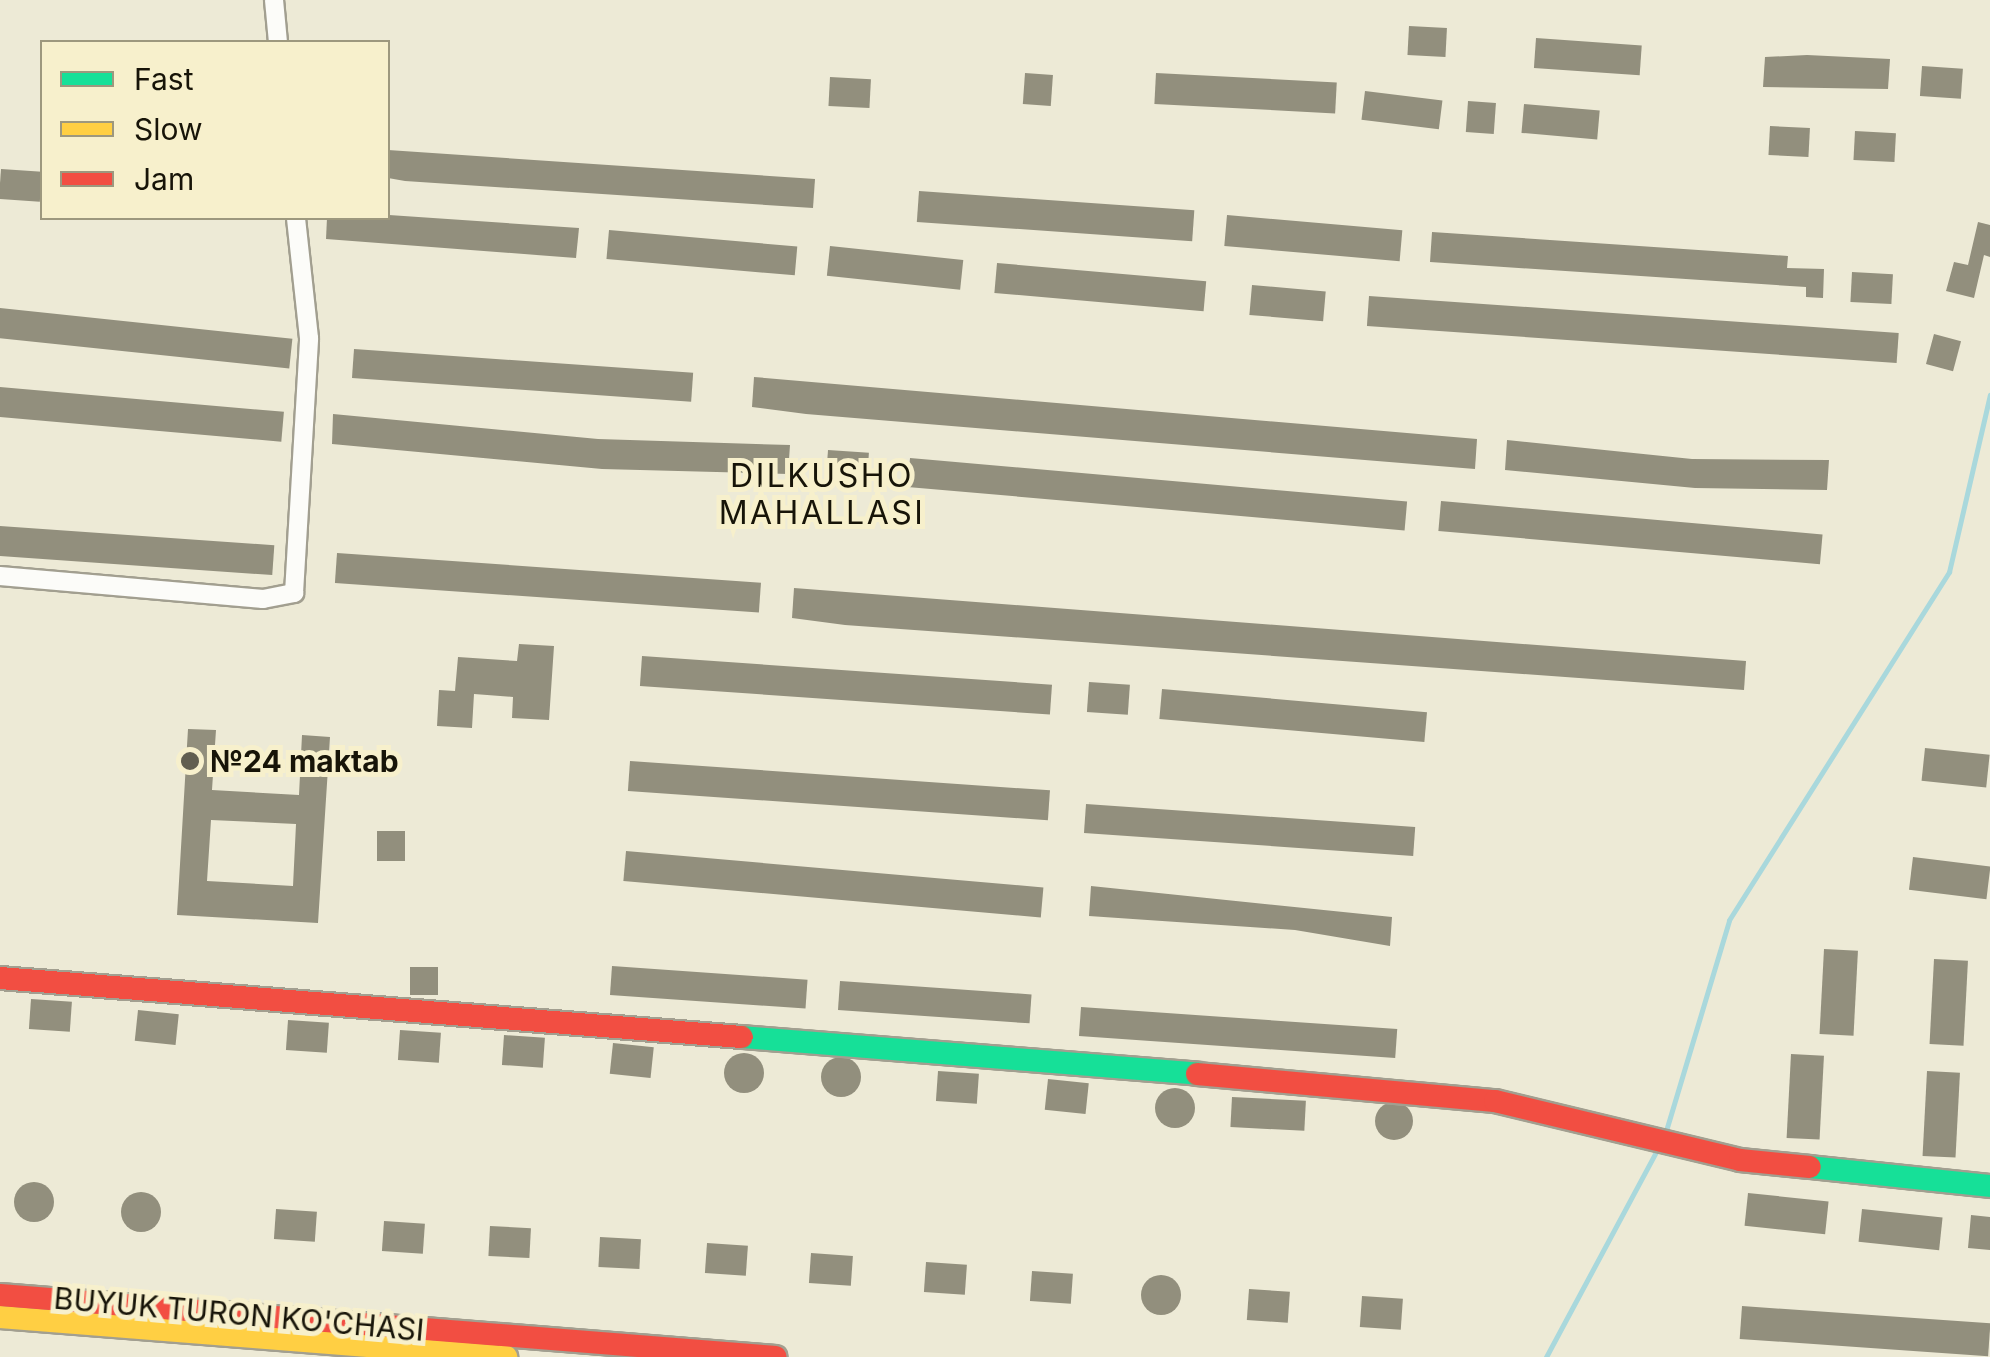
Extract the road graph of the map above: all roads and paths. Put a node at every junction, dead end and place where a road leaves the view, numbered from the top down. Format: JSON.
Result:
{"nodes":[{"id":1,"x":274,"y":0,"type":"edge"},
{"id":2,"x":278,"y":40,"type":"edge"},
{"id":3,"x":296,"y":220,"type":"edge"},
{"id":4,"x":0,"y":576,"type":"edge"},
{"id":5,"x":0,"y":978,"type":"edge"},
{"id":6,"x":1990,"y":1186,"type":"edge"},
{"id":7,"x":0,"y":1295,"type":"edge"},
{"id":8,"x":0,"y":1318,"type":"edge"},
{"id":9,"x":506,"y":1357,"type":"edge"},
{"id":10,"x":776,"y":1357,"type":"edge"}],
"edges":[{"from":1,"to":2,"type":"street"},
{"from":3,"to":4,"type":"street"},
{"from":5,"to":6,"type":"street"},
{"from":7,"to":10,"type":"street","name":"BUYUK TURON KO'CHASI"},
{"from":8,"to":9,"type":"street","name":"BUYUK TURON KO'CHASI"}]}
